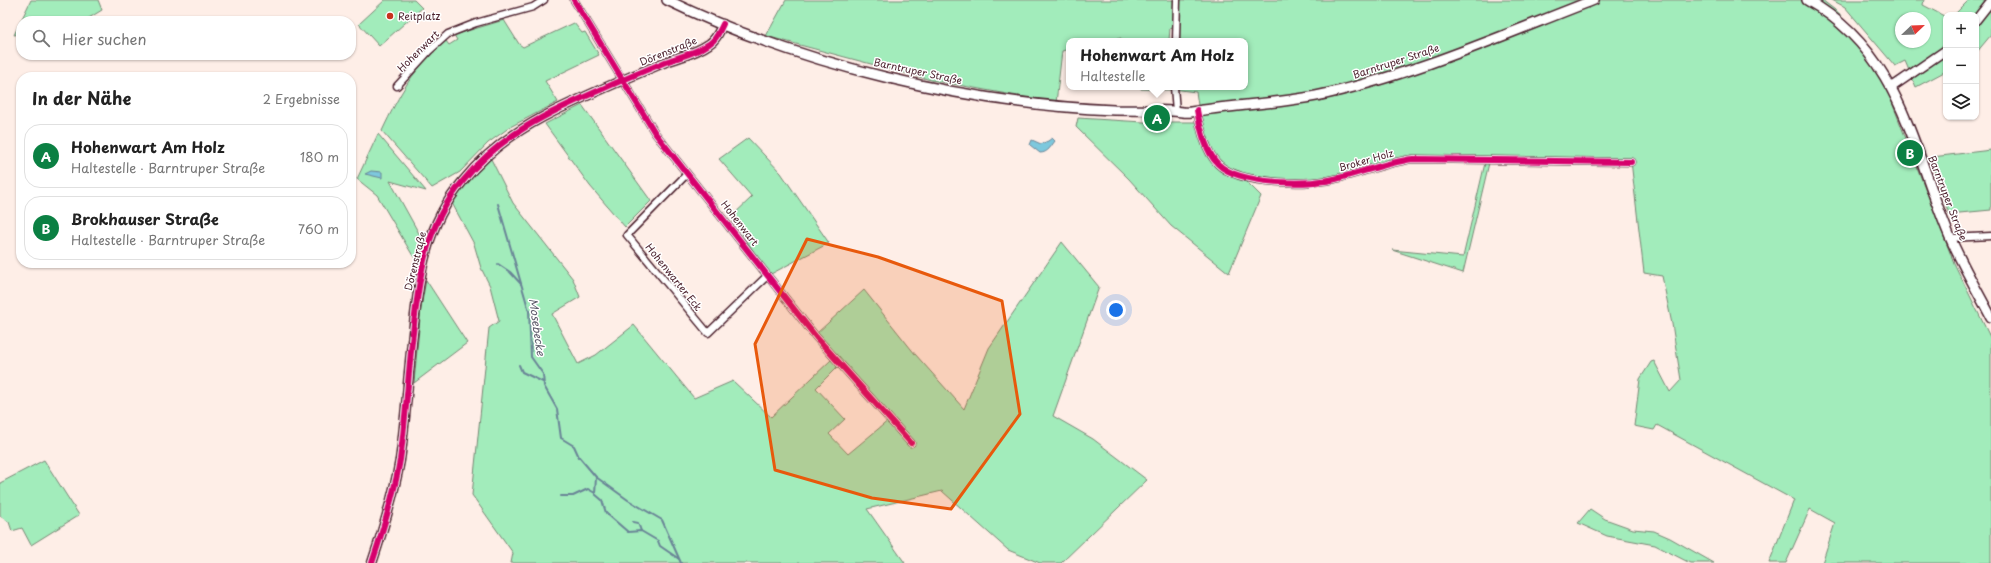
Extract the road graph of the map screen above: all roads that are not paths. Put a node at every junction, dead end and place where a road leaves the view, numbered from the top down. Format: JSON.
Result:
{"nodes":[{"id":1,"x":544,"y":0,"type":"edge"},
{"id":2,"x":574,"y":0,"type":"edge"},
{"id":3,"x":667,"y":0,"type":"edge"},
{"id":4,"x":1177,"y":0,"type":"edge"},
{"id":5,"x":1594,"y":0,"type":"edge"},
{"id":6,"x":1807,"y":0,"type":"edge"},
{"id":7,"x":1991,"y":1,"type":"edge"},
{"id":8,"x":1979,"y":16,"type":"edge"},
{"id":9,"x":723,"y":24,"type":"junction"},
{"id":10,"x":1176,"y":38,"type":"edge"},
{"id":11,"x":1943,"y":52,"type":"edge"},
{"id":12,"x":623,"y":80,"type":"junction"},
{"id":13,"x":397,"y":86,"type":"dead end"},
{"id":14,"x":1892,"y":87,"type":"junction"},
{"id":15,"x":1174,"y":90,"type":"edge"},
{"id":16,"x":1197,"y":110,"type":"junction"},
{"id":17,"x":1176,"y":111,"type":"junction"},
{"id":18,"x":1631,"y":162,"type":"dead end"},
{"id":19,"x":687,"y":174,"type":"junction"},
{"id":20,"x":1991,"y":236,"type":"edge"},
{"id":21,"x":1950,"y":238,"type":"junction"},
{"id":22,"x":767,"y":276,"type":"junction"},
{"id":23,"x":1991,"y":317,"type":"edge"},
{"id":24,"x":911,"y":443,"type":"dead end"},
{"id":25,"x":372,"y":563,"type":"edge"}],
"edges":[{"from":1,"to":13,"type":"street","name":"Hohenwart"},
{"from":2,"to":12,"type":"street","name":"Hohenwart"},
{"from":3,"to":9,"type":"main road","name":"Barntruper Straße"},
{"from":4,"to":10,"type":"street"},
{"from":5,"to":16,"type":"main road","name":"Barntruper Straße"},
{"from":6,"to":14,"type":"main road","name":"Barntruper Straße"},
{"from":7,"to":8,"type":"street"},
{"from":9,"to":12,"type":"street","name":"Dörenstraße"},
{"from":9,"to":17,"type":"main road","name":"Barntruper Straße"},
{"from":11,"to":14,"type":"street"},
{"from":12,"to":19,"type":"street","name":"Hohenwart"},
{"from":12,"to":25,"type":"street","name":"Dörenstraße"},
{"from":14,"to":21,"type":"main road","name":"Barntruper Straße"},
{"from":15,"to":17,"type":"street"},
{"from":16,"to":17,"type":"main road","name":"Barntruper Straße"},
{"from":16,"to":18,"type":"street","name":"Broker Holz"},
{"from":19,"to":22,"type":"street","name":"Hohenwart"},
{"from":19,"to":22,"type":"street","name":"Hohenwarter Eck"},
{"from":20,"to":21,"type":"street"},
{"from":21,"to":23,"type":"main road","name":"Barntruper Straße"},
{"from":22,"to":24,"type":"street","name":"Hohenwart"}]}
